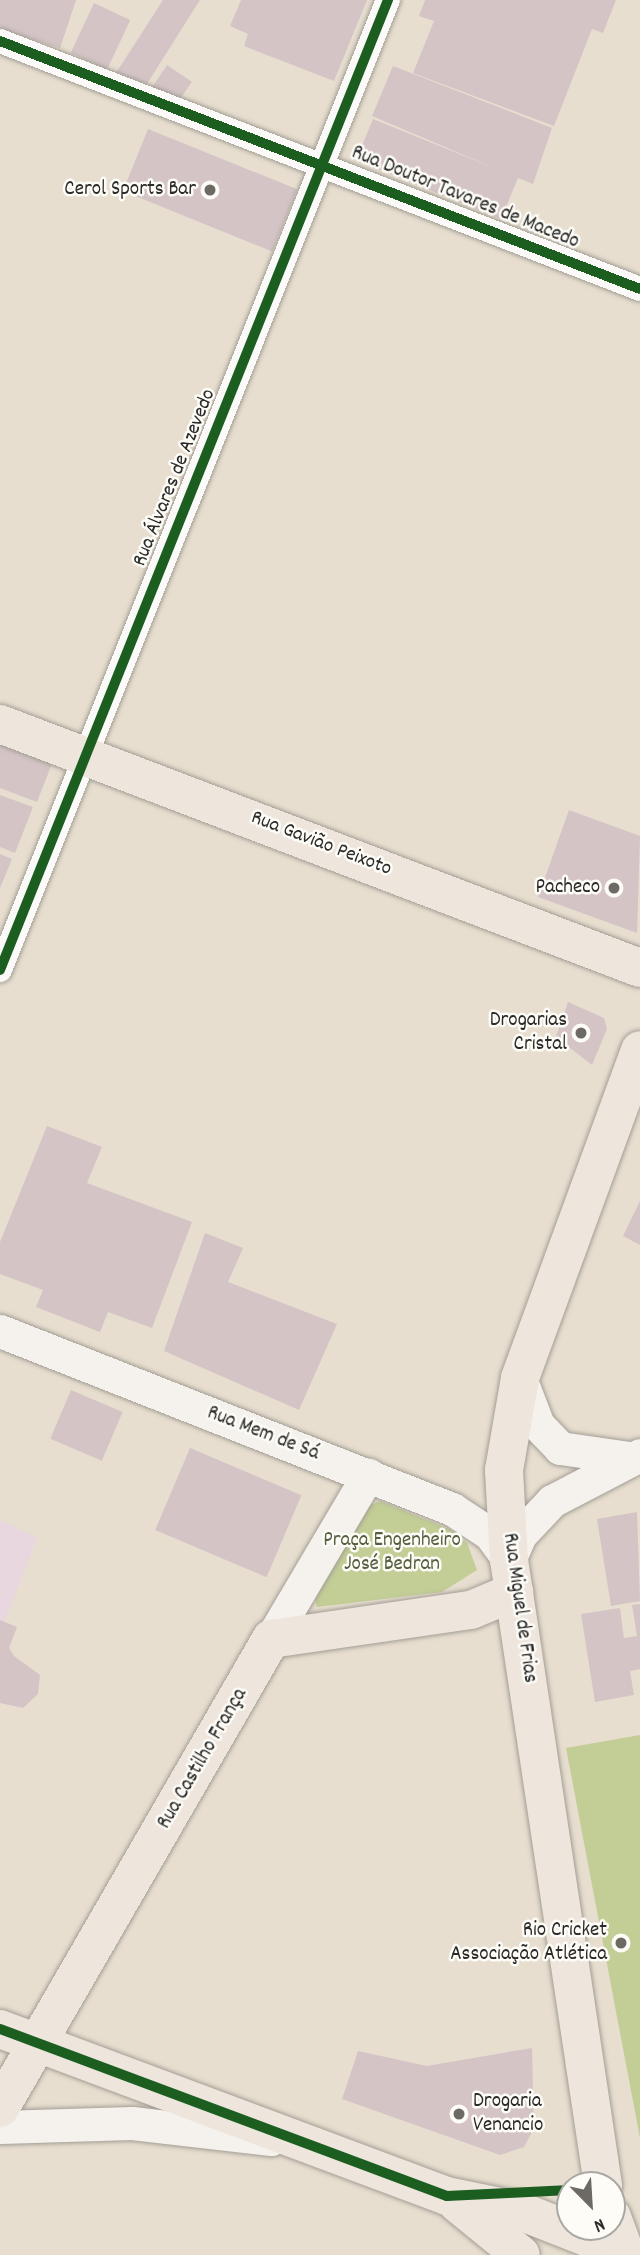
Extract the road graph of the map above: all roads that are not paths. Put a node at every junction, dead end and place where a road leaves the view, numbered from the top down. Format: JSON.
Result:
{"nodes":[{"id":1,"x":388,"y":0,"type":"edge"},
{"id":2,"x":0,"y":41,"type":"edge"},
{"id":3,"x":323,"y":162,"type":"junction"},
{"id":4,"x":640,"y":289,"type":"edge"},
{"id":5,"x":0,"y":723,"type":"edge"},
{"id":6,"x":84,"y":755,"type":"junction"},
{"id":7,"x":640,"y":968,"type":"edge"},
{"id":8,"x":0,"y":970,"type":"edge"},
{"id":9,"x":640,"y":1050,"type":"edge"},
{"id":10,"x":0,"y":1331,"type":"edge"},
{"id":11,"x":520,"y":1378,"type":"junction"},
{"id":12,"x":636,"y":1456,"type":"edge"},
{"id":13,"x":368,"y":1475,"type":"junction"},
{"id":14,"x":512,"y":1576,"type":"junction"},
{"id":15,"x":271,"y":1639,"type":"junction"},
{"id":16,"x":0,"y":2029,"type":"edge"},
{"id":17,"x":40,"y":2044,"type":"junction"},
{"id":18,"x":0,"y":2108,"type":"edge"},
{"id":19,"x":0,"y":2127,"type":"edge"},
{"id":20,"x":294,"y":2142,"type":"junction"},
{"id":21,"x":601,"y":2171,"type":"edge"},
{"id":22,"x":447,"y":2196,"type":"junction"},
{"id":23,"x":522,"y":2255,"type":"edge"},
{"id":24,"x":609,"y":2255,"type":"edge"}],
"edges":[{"from":1,"to":3,"type":"street","name":"Rua Álvares de Azevedo"},
{"from":2,"to":3,"type":"street","name":"Rua Doutor Tavares de Macedo"},
{"from":3,"to":4,"type":"street","name":"Rua Doutor Tavares de Macedo"},
{"from":3,"to":6,"type":"street","name":"Rua Álvares de Azevedo"},
{"from":5,"to":6,"type":"main road","name":"Rua Gavião Peixoto"},
{"from":6,"to":7,"type":"main road","name":"Rua Gavião Peixoto"},
{"from":6,"to":8,"type":"street","name":"Rua Álvares de Azevedo"},
{"from":9,"to":11,"type":"main road","name":"Rua Miguel de Frias"},
{"from":10,"to":13,"type":"main road","name":"Rua Mem de Sá"},
{"from":11,"to":12,"type":"main road"},
{"from":11,"to":14,"type":"main road","name":"Rua Miguel de Frias"},
{"from":12,"to":14,"type":"main road"},
{"from":13,"to":14,"type":"main road","name":"Rua Mem de Sá"},
{"from":13,"to":15,"type":"main road","name":"Rua Castilho França"},
{"from":14,"to":15,"type":"main road"},
{"from":14,"to":21,"type":"main road","name":"Rua Miguel de Frias"},
{"from":15,"to":17,"type":"main road","name":"Rua Castilho França"},
{"from":16,"to":17,"type":"main road"},
{"from":17,"to":18,"type":"main road","name":"Rua Castilho França"},
{"from":17,"to":20,"type":"main road"},
{"from":19,"to":20,"type":"main road"},
{"from":20,"to":22,"type":"main road"},
{"from":22,"to":23,"type":"main road"},
{"from":22,"to":24,"type":"main road"}]}
